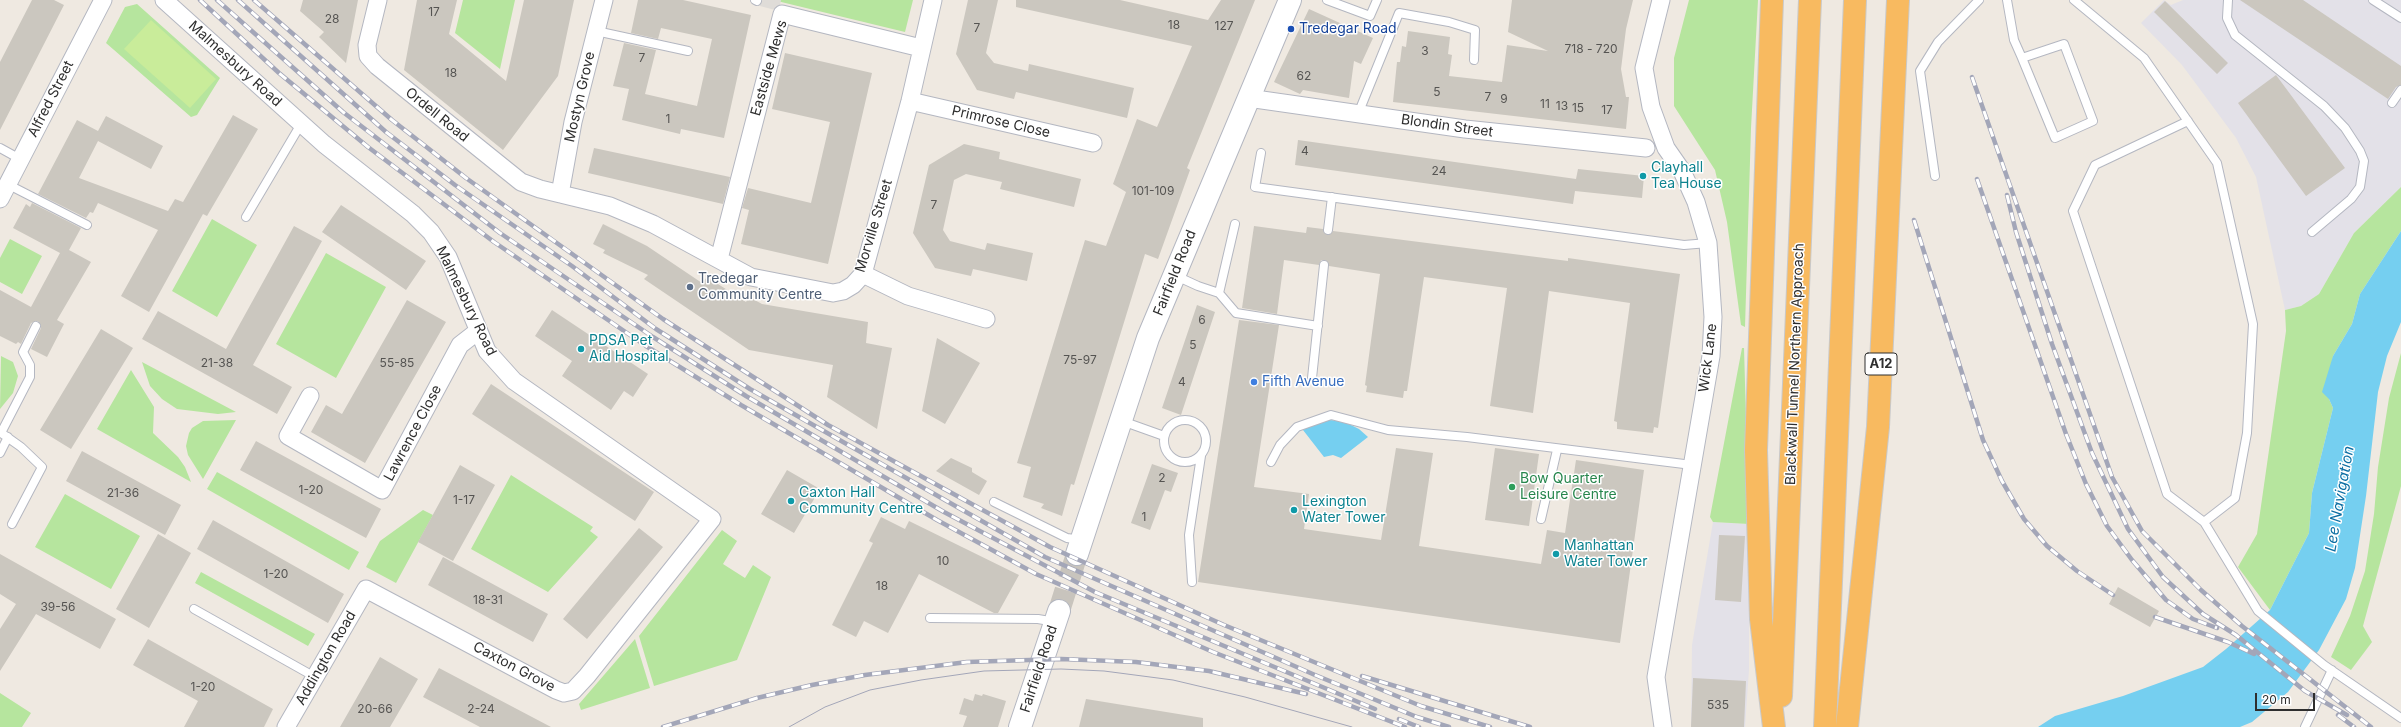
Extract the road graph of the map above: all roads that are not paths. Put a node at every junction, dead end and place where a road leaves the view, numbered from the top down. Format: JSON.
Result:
{"nodes":[{"id":1,"x":103,"y":0,"type":"edge"},
{"id":2,"x":164,"y":0,"type":"edge"},
{"id":3,"x":378,"y":0,"type":"edge"},
{"id":4,"x":604,"y":0,"type":"edge"},
{"id":5,"x":934,"y":0,"type":"edge"},
{"id":6,"x":1290,"y":0,"type":"edge"},
{"id":7,"x":1327,"y":0,"type":"edge"},
{"id":8,"x":1377,"y":0,"type":"edge"},
{"id":9,"x":1661,"y":0,"type":"edge"},
{"id":10,"x":1772,"y":0,"type":"edge"},
{"id":11,"x":1810,"y":0,"type":"edge"},
{"id":12,"x":1855,"y":0,"type":"edge"},
{"id":13,"x":1898,"y":0,"type":"edge"},
{"id":14,"x":1979,"y":0,"type":"edge"},
{"id":15,"x":2007,"y":0,"type":"edge"},
{"id":16,"x":2074,"y":0,"type":"edge"},
{"id":17,"x":2228,"y":0,"type":"edge"},
{"id":18,"x":2374,"y":0,"type":"edge"},
{"id":19,"x":2401,"y":18,"type":"edge"},
{"id":20,"x":596,"y":31,"type":"junction"},
{"id":21,"x":921,"y":48,"type":"junction"},
{"id":22,"x":688,"y":51,"type":"dead end"},
{"id":23,"x":2022,"y":58,"type":"junction"},
{"id":24,"x":1474,"y":60,"type":"dead end"},
{"id":25,"x":2401,"y":90,"type":"edge"},
{"id":26,"x":1248,"y":98,"type":"junction"},
{"id":27,"x":910,"y":101,"type":"junction"},
{"id":28,"x":2392,"y":103,"type":"dead end"},
{"id":29,"x":1358,"y":114,"type":"junction"},
{"id":30,"x":2188,"y":121,"type":"junction"},
{"id":31,"x":302,"y":124,"type":"junction"},
{"id":32,"x":1092,"y":143,"type":"dead end"},
{"id":33,"x":0,"y":148,"type":"edge"},
{"id":34,"x":1646,"y":148,"type":"dead end"},
{"id":35,"x":1261,"y":153,"type":"dead end"},
{"id":36,"x":20,"y":159,"type":"junction"},
{"id":37,"x":1934,"y":176,"type":"dead end"},
{"id":38,"x":4,"y":192,"type":"edge"},
{"id":39,"x":560,"y":194,"type":"junction"},
{"id":40,"x":1332,"y":197,"type":"junction"},
{"id":41,"x":246,"y":216,"type":"dead end"},
{"id":42,"x":1236,"y":224,"type":"dead end"},
{"id":43,"x":87,"y":225,"type":"dead end"},
{"id":44,"x":1328,"y":230,"type":"dead end"},
{"id":45,"x":2312,"y":232,"type":"dead end"},
{"id":46,"x":1708,"y":243,"type":"junction"},
{"id":47,"x":719,"y":259,"type":"junction"},
{"id":48,"x":1324,"y":265,"type":"dead end"},
{"id":49,"x":863,"y":274,"type":"junction"},
{"id":50,"x":1174,"y":275,"type":"junction"},
{"id":51,"x":1219,"y":293,"type":"junction"},
{"id":52,"x":986,"y":319,"type":"dead end"},
{"id":53,"x":36,"y":326,"type":"dead end"},
{"id":54,"x":1318,"y":326,"type":"junction"},
{"id":55,"x":478,"y":331,"type":"junction"},
{"id":56,"x":1312,"y":378,"type":"dead end"},
{"id":57,"x":310,"y":396,"type":"dead end"},
{"id":58,"x":1121,"y":421,"type":"junction"},
{"id":59,"x":3,"y":434,"type":"edge"},
{"id":60,"x":1164,"y":436,"type":"junction"},
{"id":61,"x":1557,"y":450,"type":"junction"},
{"id":62,"x":0,"y":453,"type":"edge"},
{"id":63,"x":1201,"y":456,"type":"junction"},
{"id":64,"x":1271,"y":462,"type":"dead end"},
{"id":65,"x":1692,"y":465,"type":"junction"},
{"id":66,"x":994,"y":502,"type":"dead end"},
{"id":67,"x":712,"y":519,"type":"joint"},
{"id":68,"x":1541,"y":519,"type":"dead end"},
{"id":69,"x":2204,"y":522,"type":"junction"},
{"id":70,"x":12,"y":524,"type":"dead end"},
{"id":71,"x":1079,"y":547,"type":"joint"},
{"id":72,"x":1192,"y":582,"type":"dead end"},
{"id":73,"x":366,"y":589,"type":"joint"},
{"id":74,"x":194,"y":609,"type":"dead end"},
{"id":75,"x":1057,"y":616,"type":"joint"},
{"id":76,"x":930,"y":618,"type":"dead end"},
{"id":77,"x":2332,"y":670,"type":"junction"},
{"id":78,"x":315,"y":676,"type":"junction"},
{"id":79,"x":2401,"y":718,"type":"edge"},
{"id":80,"x":286,"y":727,"type":"edge"},
{"id":81,"x":1020,"y":727,"type":"edge"},
{"id":82,"x":1663,"y":727,"type":"edge"},
{"id":83,"x":1774,"y":727,"type":"edge"},
{"id":84,"x":1779,"y":727,"type":"edge"},
{"id":85,"x":1825,"y":727,"type":"edge"},
{"id":86,"x":1847,"y":727,"type":"edge"},
{"id":87,"x":2305,"y":727,"type":"edge"}],
"edges":[{"from":1,"to":36,"type":"street","name":"Alfred Street"},
{"from":2,"to":31,"type":"street","name":"Malmesbury Road"},
{"from":3,"to":39,"type":"street","name":"Ordell Road"},
{"from":4,"to":20,"type":"street","name":"Mostyn Grove"},
{"from":5,"to":21,"type":"street","name":"Morville Street"},
{"from":6,"to":26,"type":"main road","name":"Fairfield Road"},
{"from":7,"to":8,"type":"lane"},
{"from":9,"to":46,"type":"street","name":"Wick Lane"},
{"from":10,"to":83,"type":"highway"},
{"from":11,"to":84,"type":"highway","name":"Blackwall Tunnel Northern Approach"},
{"from":12,"to":85,"type":"highway"},
{"from":13,"to":86,"type":"highway","number":"A12"},
{"from":14,"to":37,"type":"lane"},
{"from":15,"to":23,"type":"lane"},
{"from":16,"to":30,"type":"lane"},
{"from":17,"to":45,"type":"lane"},
{"from":18,"to":19,"type":"lane"},
{"from":20,"to":22,"type":"lane"},
{"from":20,"to":39,"type":"street","name":"Mostyn Grove"},
{"from":21,"to":27,"type":"street","name":"Morville Street"},
{"from":21,"to":47,"type":"street","name":"Eastside Mews"},
{"from":23,"to":23,"type":"lane"},
{"from":24,"to":29,"type":"lane"},
{"from":25,"to":28,"type":"lane"},
{"from":26,"to":29,"type":"street","name":"Blondin Street"},
{"from":26,"to":50,"type":"main road","name":"Fairfield Road"},
{"from":27,"to":32,"type":"street","name":"Primrose Close"},
{"from":27,"to":49,"type":"street","name":"Morville Street"},
{"from":29,"to":34,"type":"street","name":"Blondin Street"},
{"from":30,"to":69,"type":"lane"},
{"from":30,"to":69,"type":"lane"},
{"from":31,"to":41,"type":"lane"},
{"from":31,"to":55,"type":"street","name":"Malmesbury Road"},
{"from":33,"to":36,"type":"lane"},
{"from":35,"to":40,"type":"lane"},
{"from":36,"to":38,"type":"street","name":"Alfred Street"},
{"from":38,"to":43,"type":"lane"},
{"from":39,"to":47,"type":"street","name":"Morville Street"},
{"from":40,"to":44,"type":"lane"},
{"from":40,"to":46,"type":"lane"},
{"from":42,"to":51,"type":"lane"},
{"from":46,"to":65,"type":"street","name":"Wick Lane"},
{"from":47,"to":49,"type":"street","name":"Morville Street"},
{"from":48,"to":54,"type":"lane"},
{"from":49,"to":52,"type":"street"},
{"from":50,"to":51,"type":"lane"},
{"from":50,"to":58,"type":"main road","name":"Fairfield Road"},
{"from":51,"to":54,"type":"lane"},
{"from":53,"to":59,"type":"lane"},
{"from":54,"to":56,"type":"lane"},
{"from":55,"to":57,"type":"street","name":"Lawrence Close"},
{"from":55,"to":67,"type":"street","name":"Malmesbury Road"},
{"from":58,"to":60,"type":"lane"},
{"from":58,"to":71,"type":"main road","name":"Fairfield Road"},
{"from":59,"to":62,"type":"lane"},
{"from":59,"to":70,"type":"lane"},
{"from":60,"to":63,"type":"lane"},
{"from":60,"to":63,"type":"lane"},
{"from":61,"to":64,"type":"lane"},
{"from":61,"to":65,"type":"lane"},
{"from":61,"to":68,"type":"lane"},
{"from":63,"to":72,"type":"lane"},
{"from":65,"to":82,"type":"street","name":"Wick Lane"},
{"from":66,"to":71,"type":"lane"},
{"from":67,"to":73,"type":"street","name":"Caxton Grove"},
{"from":69,"to":77,"type":"lane"},
{"from":73,"to":78,"type":"street","name":"Addington Road"},
{"from":74,"to":78,"type":"lane"},
{"from":75,"to":76,"type":"lane"},
{"from":75,"to":81,"type":"main road","name":"Fairfield Road"},
{"from":77,"to":79,"type":"lane"},
{"from":77,"to":87,"type":"lane"},
{"from":78,"to":80,"type":"street","name":"Addington Road"}]}
